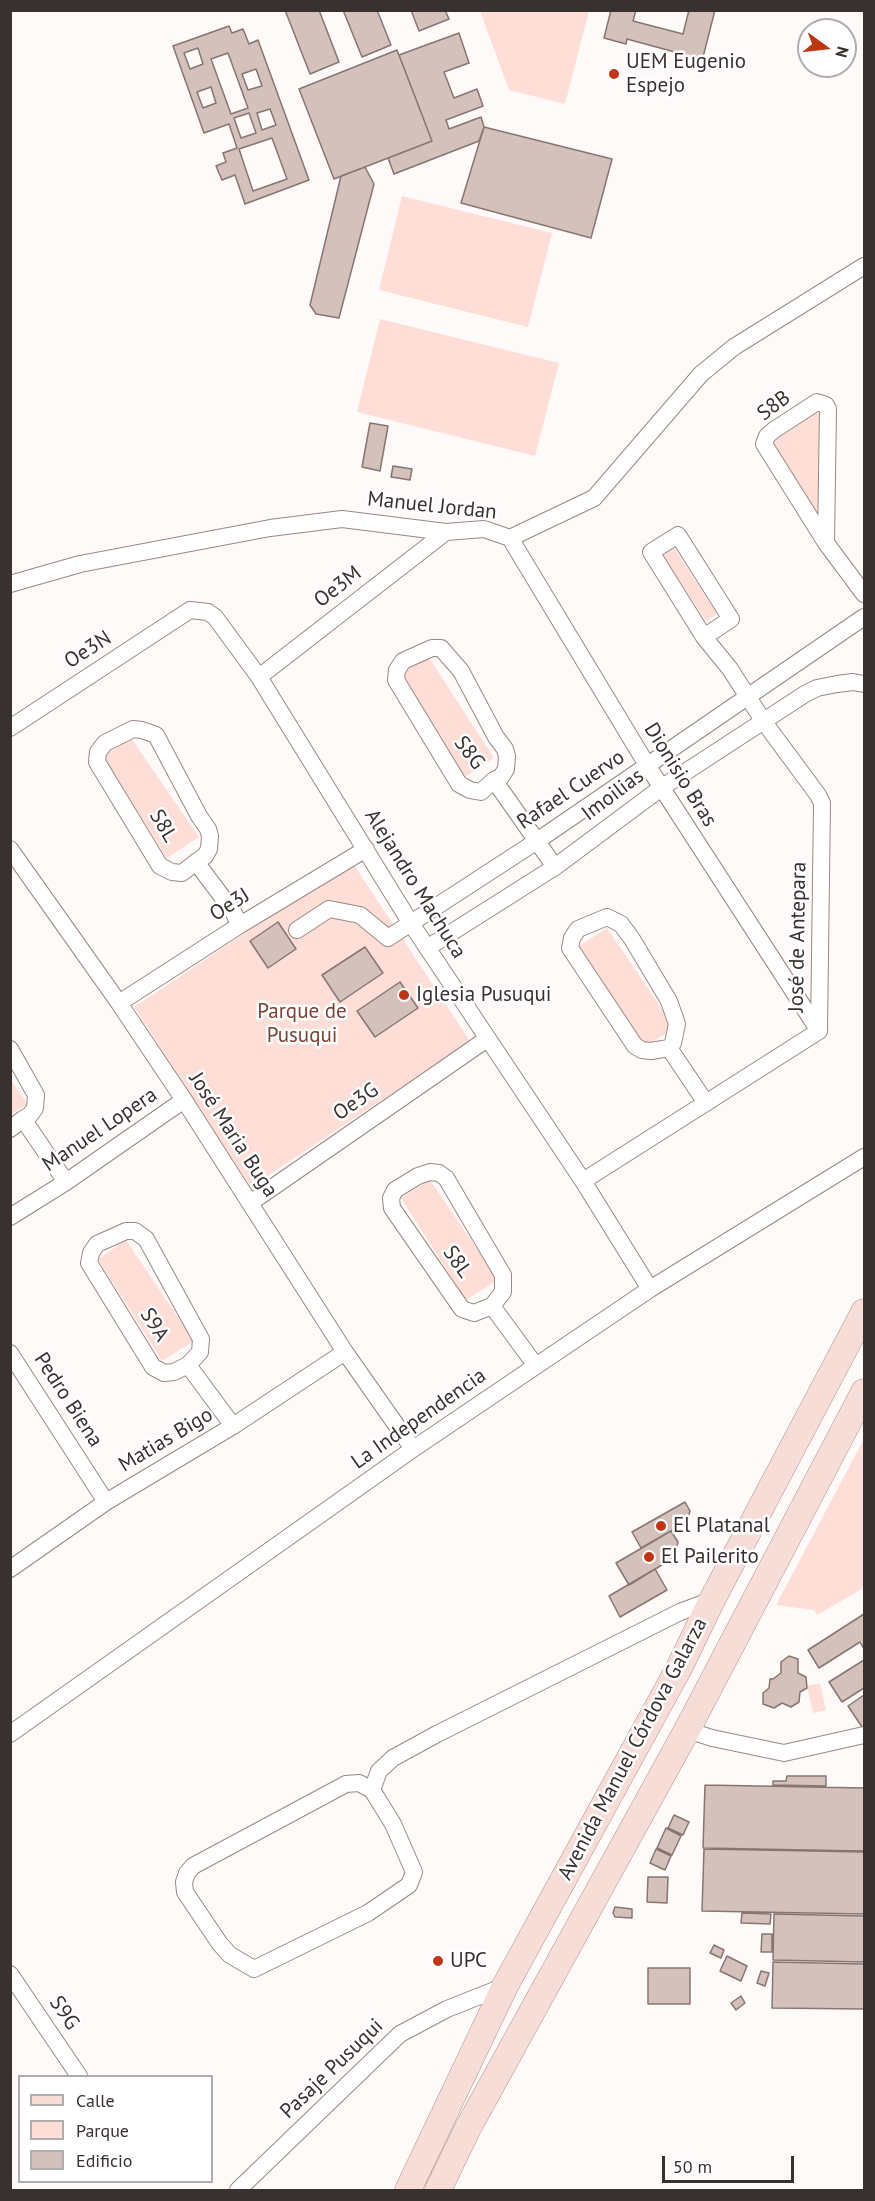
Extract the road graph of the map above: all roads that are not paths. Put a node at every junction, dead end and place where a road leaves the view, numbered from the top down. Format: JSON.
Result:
{"nodes":[{"id":1,"x":864,"y":266,"type":"edge"},
{"id":2,"x":446,"y":532,"type":"junction"},
{"id":3,"x":510,"y":538,"type":"junction"},
{"id":4,"x":826,"y":543,"type":"junction"},
{"id":5,"x":10,"y":584,"type":"edge"},
{"id":6,"x":864,"y":594,"type":"edge"},
{"id":7,"x":190,"y":610,"type":"joint"},
{"id":8,"x":864,"y":617,"type":"edge"},
{"id":9,"x":704,"y":637,"type":"junction"},
{"id":10,"x":259,"y":677,"type":"junction"},
{"id":11,"x":864,"y":684,"type":"edge"},
{"id":12,"x":748,"y":698,"type":"junction"},
{"id":13,"x":764,"y":722,"type":"junction"},
{"id":14,"x":10,"y":728,"type":"edge"},
{"id":15,"x":647,"y":765,"type":"junction"},
{"id":16,"x":495,"y":780,"type":"junction"},
{"id":17,"x":661,"y":788,"type":"junction"},
{"id":18,"x":537,"y":841,"type":"junction"},
{"id":19,"x":366,"y":849,"type":"junction"},
{"id":20,"x":13,"y":857,"type":"edge"},
{"id":21,"x":196,"y":862,"type":"junction"},
{"id":22,"x":555,"y":867,"type":"junction"},
{"id":23,"x":410,"y":922,"type":"junction"},
{"id":24,"x":240,"y":925,"type":"junction"},
{"id":25,"x":297,"y":930,"type":"dead end"},
{"id":26,"x":428,"y":948,"type":"junction"},
{"id":27,"x":119,"y":1003,"type":"junction"},
{"id":28,"x":819,"y":1031,"type":"junction"},
{"id":29,"x":487,"y":1039,"type":"junction"},
{"id":30,"x":669,"y":1048,"type":"junction"},
{"id":31,"x":10,"y":1049,"type":"edge"},
{"id":32,"x":184,"y":1100,"type":"junction"},
{"id":33,"x":706,"y":1103,"type":"junction"},
{"id":34,"x":17,"y":1124,"type":"edge"},
{"id":35,"x":864,"y":1157,"type":"edge"},
{"id":36,"x":583,"y":1181,"type":"junction"},
{"id":37,"x":66,"y":1182,"type":"junction"},
{"id":38,"x":250,"y":1203,"type":"junction"},
{"id":39,"x":10,"y":1217,"type":"edge"},
{"id":40,"x":650,"y":1289,"type":"junction"},
{"id":41,"x":492,"y":1306,"type":"junction"},
{"id":42,"x":864,"y":1312,"type":"edge"},
{"id":43,"x":345,"y":1352,"type":"junction"},
{"id":44,"x":10,"y":1353,"type":"edge"},
{"id":45,"x":188,"y":1365,"type":"junction"},
{"id":46,"x":536,"y":1366,"type":"junction"},
{"id":47,"x":864,"y":1392,"type":"edge"},
{"id":48,"x":233,"y":1426,"type":"junction"},
{"id":49,"x":413,"y":1449,"type":"junction"},
{"id":50,"x":106,"y":1502,"type":"junction"},
{"id":51,"x":10,"y":1569,"type":"edge"},
{"id":52,"x":712,"y":1600,"type":"junction"},
{"id":53,"x":687,"y":1730,"type":"junction"},
{"id":54,"x":10,"y":1734,"type":"edge"},
{"id":55,"x":864,"y":1735,"type":"edge"},
{"id":56,"x":372,"y":1790,"type":"junction"},
{"id":57,"x":10,"y":1974,"type":"edge"},
{"id":58,"x":505,"y":1986,"type":"junction"},
{"id":59,"x":78,"y":2075,"type":"edge"},
{"id":60,"x":238,"y":2190,"type":"edge"},
{"id":61,"x":408,"y":2190,"type":"edge"},
{"id":62,"x":438,"y":2190,"type":"edge"}],
"edges":[{"from":1,"to":3,"type":"street","name":"Manuel Jordan"},
{"from":2,"to":3,"type":"street","name":"Manuel Jordan"},
{"from":2,"to":5,"type":"street","name":"Manuel Jordan"},
{"from":2,"to":10,"type":"street","name":"Oe3M"},
{"from":3,"to":15,"type":"street","name":"Dionisio Bras"},
{"from":4,"to":4,"type":"street","name":"S8B"},
{"from":4,"to":6,"type":"street","name":"S8B"},
{"from":7,"to":10,"type":"street","name":"Alejandro Machuca"},
{"from":7,"to":14,"type":"street","name":"Oe3N"},
{"from":8,"to":12,"type":"street","name":"Rafael Cuervo"},
{"from":9,"to":9,"type":"street","name":"José de Antepara"},
{"from":9,"to":12,"type":"street","name":"José de Antepara"},
{"from":10,"to":19,"type":"street","name":"Alejandro Machuca"},
{"from":11,"to":13,"type":"street","name":"Imoilias"},
{"from":12,"to":13,"type":"street","name":"José de Antepara"},
{"from":12,"to":15,"type":"street","name":"Rafael Cuervo"},
{"from":13,"to":17,"type":"street","name":"Imoilias"},
{"from":13,"to":28,"type":"street","name":"José de Antepara"},
{"from":15,"to":17,"type":"street","name":"Dionisio Bras"},
{"from":15,"to":18,"type":"street","name":"Rafael Cuervo"},
{"from":16,"to":16,"type":"street","name":"S8G"},
{"from":16,"to":18,"type":"street","name":"S8G"},
{"from":17,"to":22,"type":"street","name":"Imoilias"},
{"from":17,"to":28,"type":"street","name":"Dionisio Bras"},
{"from":18,"to":22,"type":"street","name":"S8G"},
{"from":18,"to":23,"type":"street","name":"Rafael Cuervo"},
{"from":19,"to":23,"type":"street","name":"Alejandro Machuca"},
{"from":19,"to":24,"type":"street","name":"Oe3J"},
{"from":20,"to":27,"type":"street","name":"José Maria Buga"},
{"from":21,"to":21,"type":"street","name":"S8L"},
{"from":21,"to":24,"type":"street","name":"S8L"},
{"from":22,"to":26,"type":"street","name":"Imoilias"},
{"from":23,"to":25,"type":"street","name":"Rafael Cuervo"},
{"from":23,"to":26,"type":"street","name":"Alejandro Machuca"},
{"from":24,"to":27,"type":"street","name":"Oe3J"},
{"from":26,"to":29,"type":"street","name":"Alejandro Machuca"},
{"from":27,"to":32,"type":"street","name":"José Maria Buga"},
{"from":28,"to":33,"type":"street","name":"José de Antepara"},
{"from":29,"to":36,"type":"street","name":"Alejandro Machuca"},
{"from":29,"to":38,"type":"street","name":"Oe3G"},
{"from":30,"to":30,"type":"street"},
{"from":30,"to":33,"type":"street"},
{"from":31,"to":34,"type":"street"},
{"from":32,"to":37,"type":"street","name":"Manuel Lopera"},
{"from":32,"to":38,"type":"street","name":"José Maria Buga"},
{"from":33,"to":36,"type":"street","name":"José de Antepara"},
{"from":34,"to":37,"type":"street"},
{"from":35,"to":40,"type":"street","name":"La Independencia"},
{"from":36,"to":40,"type":"street","name":"Alejandro Machuca"},
{"from":37,"to":39,"type":"street","name":"Manuel Lopera"},
{"from":38,"to":43,"type":"street","name":"José Maria Buga"},
{"from":40,"to":46,"type":"street","name":"La Independencia"},
{"from":41,"to":41,"type":"street","name":"S8L"},
{"from":41,"to":46,"type":"street"},
{"from":42,"to":52,"type":"main road","name":"Avenida Manuel Córdova Galarza"},
{"from":43,"to":48,"type":"street","name":"Matias Bigo"},
{"from":43,"to":49,"type":"street","name":"José Maria Buga"},
{"from":44,"to":50,"type":"street","name":"Pedro Biena"},
{"from":45,"to":45,"type":"street","name":"S9A"},
{"from":45,"to":48,"type":"street"},
{"from":46,"to":49,"type":"street","name":"La Independencia"},
{"from":47,"to":53,"type":"main road","name":"Avenida Manuel Córdova Galarza"},
{"from":48,"to":50,"type":"street","name":"Matias Bigo"},
{"from":49,"to":54,"type":"street","name":"La Independencia"},
{"from":50,"to":51,"type":"street","name":"Matias Bigo"},
{"from":52,"to":56,"type":"street"},
{"from":52,"to":58,"type":"main road","name":"Avenida Manuel Córdova Galarza"},
{"from":53,"to":55,"type":"street"},
{"from":53,"to":62,"type":"main road","name":"Avenida Manuel Córdova Galarza"},
{"from":56,"to":56,"type":"street"},
{"from":57,"to":59,"type":"street","name":"S9G"},
{"from":58,"to":60,"type":"street","name":"Pasaje Pusuqui"},
{"from":58,"to":61,"type":"main road","name":"Avenida Manuel Córdova Galarza"}]}
